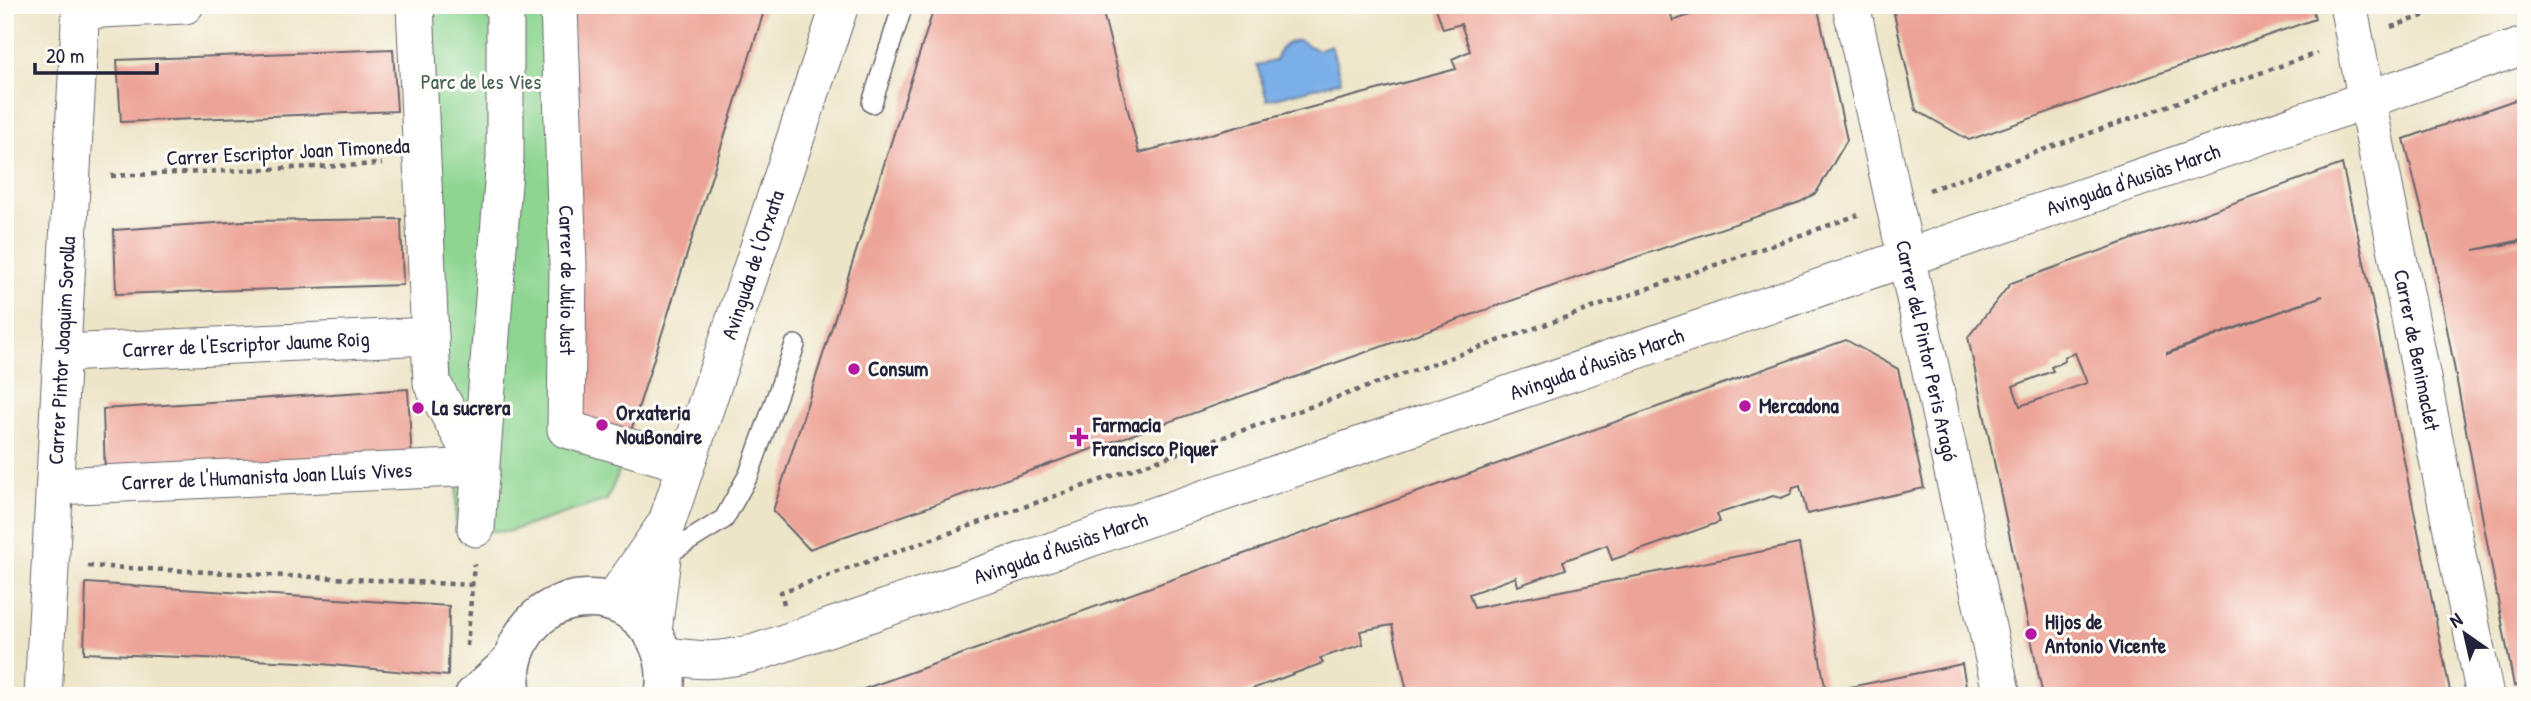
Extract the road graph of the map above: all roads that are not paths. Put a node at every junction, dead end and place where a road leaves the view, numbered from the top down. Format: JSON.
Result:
{"nodes":[{"id":1,"x":185,"y":5,"type":"edge"},
{"id":2,"x":415,"y":5,"type":"edge"},
{"id":3,"x":502,"y":5,"type":"edge"},
{"id":4,"x":559,"y":5,"type":"edge"},
{"id":5,"x":839,"y":5,"type":"edge"},
{"id":6,"x":903,"y":5,"type":"edge"},
{"id":7,"x":1851,"y":5,"type":"edge"},
{"id":8,"x":2348,"y":5,"type":"edge"},
{"id":9,"x":81,"y":8,"type":"edge"},
{"id":10,"x":2526,"y":45,"type":"edge"},
{"id":11,"x":2367,"y":100,"type":"junction"},
{"id":12,"x":872,"y":103,"type":"dead end"},
{"id":13,"x":1906,"y":258,"type":"junction"},
{"id":14,"x":430,"y":336,"type":"junction"},
{"id":15,"x":795,"y":345,"type":"dead end"},
{"id":16,"x":62,"y":354,"type":"junction"},
{"id":17,"x":686,"y":464,"type":"junction"},
{"id":18,"x":479,"y":469,"type":"junction"},
{"id":19,"x":55,"y":486,"type":"junction"},
{"id":20,"x":477,"y":528,"type":"road end"},
{"id":21,"x":663,"y":541,"type":"junction"},
{"id":22,"x":611,"y":602,"type":"junction"},
{"id":23,"x":659,"y":643,"type":"junction"},
{"id":24,"x":511,"y":679,"type":"edge"},
{"id":25,"x":457,"y":694,"type":"edge"},
{"id":26,"x":43,"y":696,"type":"edge"},
{"id":27,"x":664,"y":696,"type":"edge"},
{"id":28,"x":2002,"y":696,"type":"edge"},
{"id":29,"x":2485,"y":696,"type":"edge"}],
"edges":[{"from":1,"to":9,"type":"street"},
{"from":2,"to":14,"type":"street"},
{"from":3,"to":18,"type":"street"},
{"from":4,"to":17,"type":"street","name":"Carrer de Julio Just"},
{"from":5,"to":17,"type":"street","name":"Avinguda de l'Orxata"},
{"from":6,"to":12,"type":"lane"},
{"from":7,"to":13,"type":"street","name":"Carrer del Pintor Peris Aragó"},
{"from":8,"to":11,"type":"street","name":"Carrer de Benimaclet"},
{"from":9,"to":16,"type":"street","name":"Carrer Pintor Joaquim Sorolla"},
{"from":10,"to":11,"type":"street","name":"Avinguda d'Ausiàs March"},
{"from":11,"to":13,"type":"street","name":"Avinguda d'Ausiàs March"},
{"from":11,"to":29,"type":"street","name":"Carrer de Benimaclet"},
{"from":13,"to":23,"type":"street","name":"Avinguda d'Ausiàs March"},
{"from":13,"to":28,"type":"street","name":"Carrer del Pintor Peris Aragó"},
{"from":14,"to":16,"type":"street","name":"Carrer de l'Escriptor Jaume Roig"},
{"from":14,"to":18,"type":"street"},
{"from":15,"to":21,"type":"lane"},
{"from":16,"to":19,"type":"street","name":"Carrer Pintor Joaquim Sorolla"},
{"from":17,"to":21,"type":"street","name":"Avinguda de l'Orxata"},
{"from":18,"to":19,"type":"street","name":"Carrer de l'Humanista Joan Lluís Vives"},
{"from":18,"to":20,"type":"street"},
{"from":19,"to":26,"type":"street","name":"Carrer Pintor Joaquim Sorolla"},
{"from":21,"to":22,"type":"street","name":"Avinguda de l'Orxata"},
{"from":21,"to":23,"type":"street","name":"Avinguda de l'Orxata"},
{"from":22,"to":23,"type":"main road"},
{"from":22,"to":24,"type":"main road"},
{"from":23,"to":27,"type":"main road"},
{"from":24,"to":25,"type":"main road"}]}
